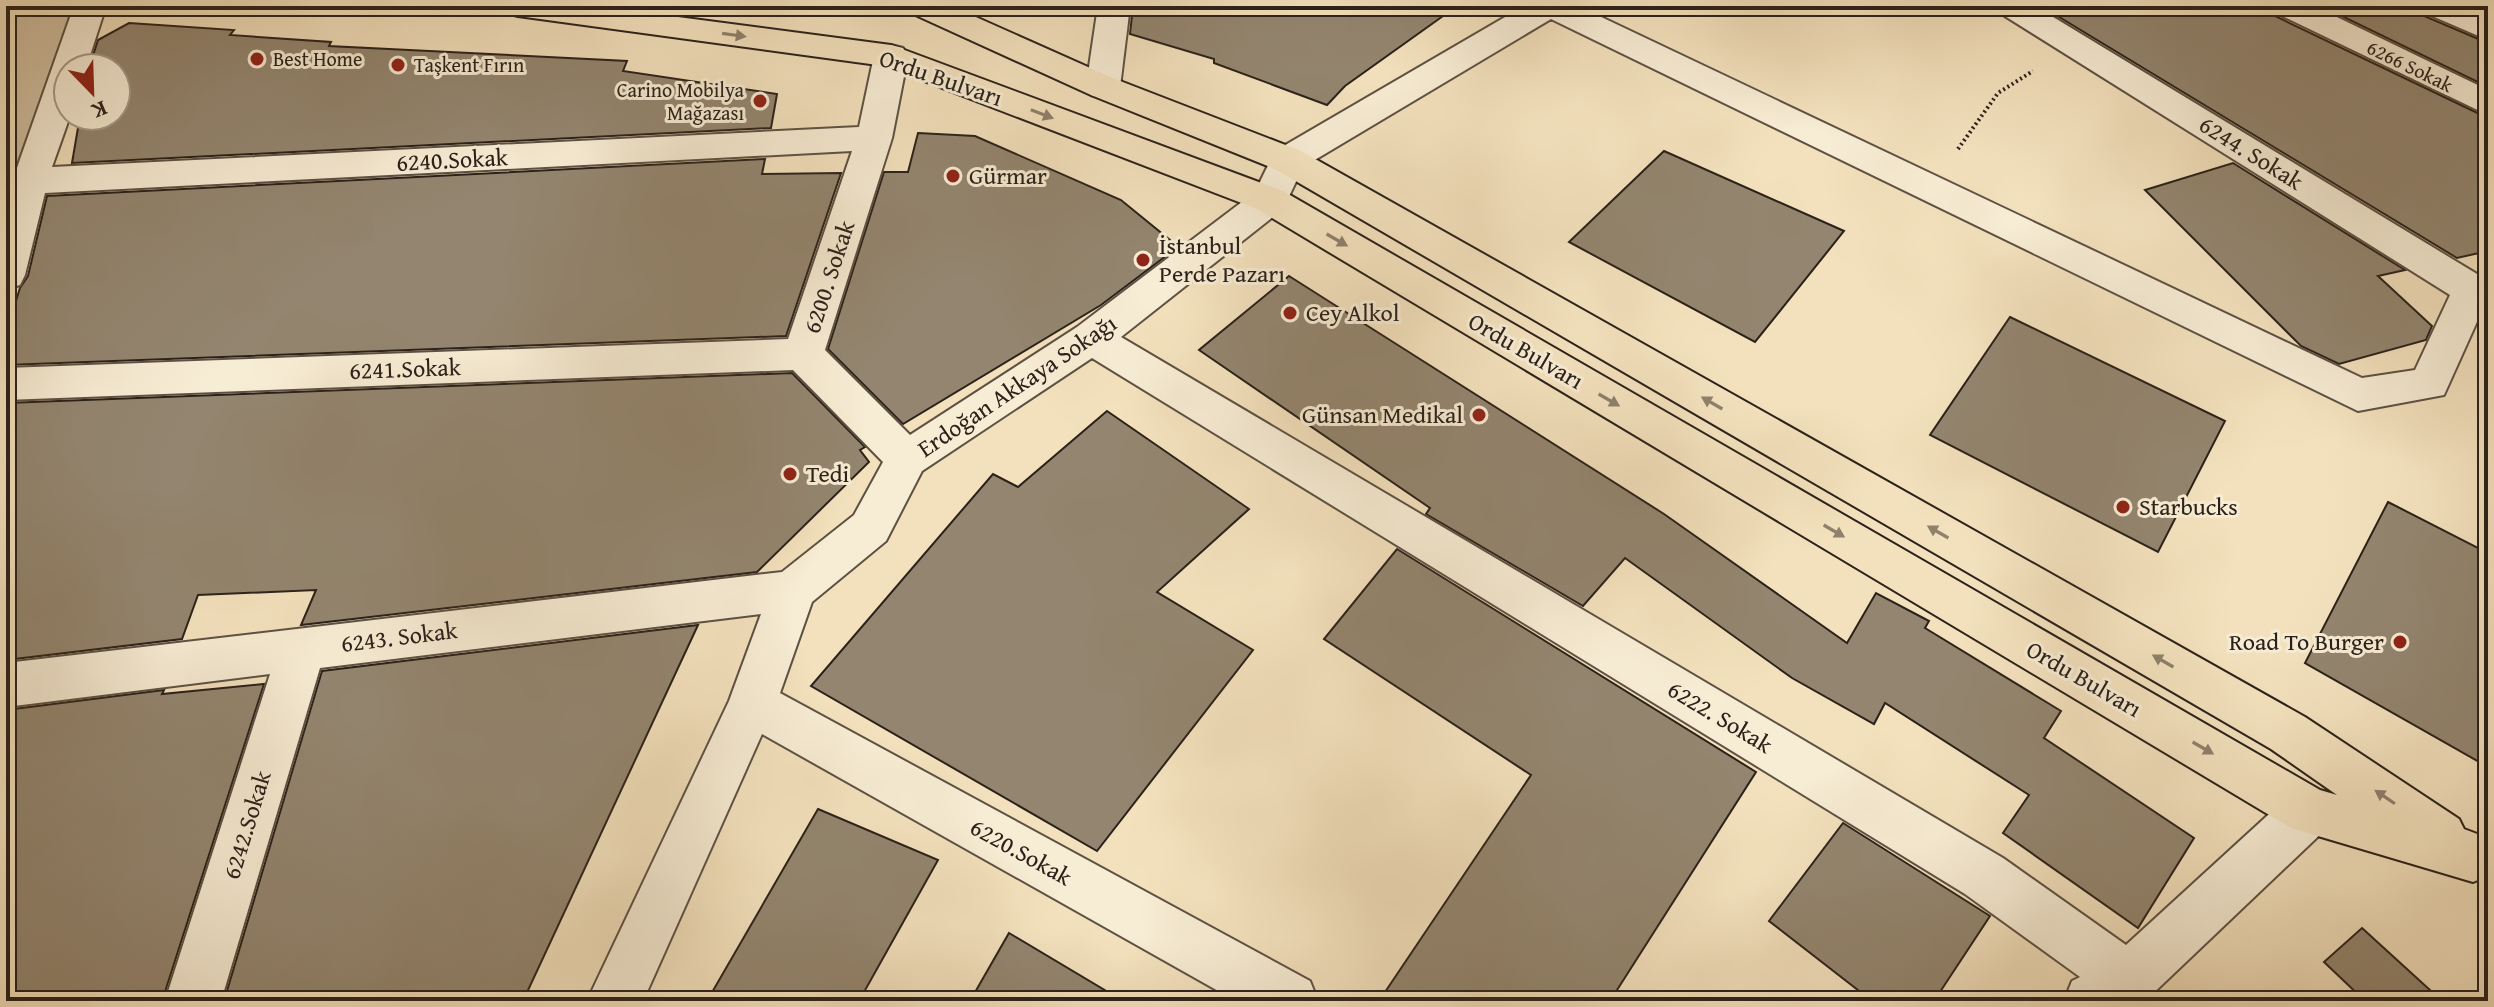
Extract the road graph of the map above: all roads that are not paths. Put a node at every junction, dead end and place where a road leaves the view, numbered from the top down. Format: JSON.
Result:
{"nodes":[{"id":1,"x":90,"y":6,"type":"edge"},
{"id":2,"x":518,"y":6,"type":"edge"},
{"id":3,"x":923,"y":6,"type":"edge"},
{"id":4,"x":1114,"y":6,"type":"edge"},
{"id":5,"x":1550,"y":6,"type":"edge"},
{"id":6,"x":2012,"y":6,"type":"edge"},
{"id":7,"x":2288,"y":6,"type":"edge"},
{"id":8,"x":2437,"y":6,"type":"edge"},
{"id":9,"x":2488,"y":30,"type":"edge"},
{"id":10,"x":74,"y":52,"type":"edge"},
{"id":11,"x":891,"y":56,"type":"junction"},
{"id":12,"x":1103,"y":87,"type":"junction"},
{"id":13,"x":2488,"y":104,"type":"edge"},
{"id":14,"x":52,"y":116,"type":"edge"},
{"id":15,"x":874,"y":138,"type":"junction"},
{"id":16,"x":1288,"y":160,"type":"junction"},
{"id":17,"x":29,"y":181,"type":"junction"},
{"id":18,"x":1270,"y":200,"type":"junction"},
{"id":19,"x":6,"y":275,"type":"edge"},
{"id":20,"x":2483,"y":293,"type":"edge"},
{"id":21,"x":1091,"y":338,"type":"junction"},
{"id":22,"x":803,"y":354,"type":"junction"},
{"id":23,"x":6,"y":384,"type":"edge"},
{"id":24,"x":907,"y":459,"type":"junction"},
{"id":25,"x":793,"y":590,"type":"junction"},
{"id":26,"x":302,"y":649,"type":"junction"},
{"id":27,"x":6,"y":685,"type":"edge"},
{"id":28,"x":752,"y":703,"type":"junction"},
{"id":29,"x":2309,"y":811,"type":"junction"},
{"id":30,"x":2480,"y":861,"type":"edge"},
{"id":31,"x":2111,"y":991,"type":"edge"},
{"id":32,"x":1258,"y":993,"type":"edge"},
{"id":33,"x":193,"y":1001,"type":"edge"},
{"id":34,"x":615,"y":1001,"type":"edge"}],
"edges":[{"from":1,"to":10,"type":"street"},
{"from":2,"to":11,"type":"main road","name":"Ordu Bulvarı","one_way":true},
{"from":3,"to":12,"type":"main road","name":"Ordu Bulvarı"},
{"from":4,"to":12,"type":"street"},
{"from":5,"to":16,"type":"street"},
{"from":5,"to":20,"type":"street"},
{"from":6,"to":20,"type":"street","name":"6244. Sokak"},
{"from":7,"to":13,"type":"street","name":"6266 Sokak"},
{"from":8,"to":9,"type":"street"},
{"from":11,"to":15,"type":"street","name":"6200. Sokak"},
{"from":11,"to":18,"type":"main road","name":"Ordu Bulvarı","one_way":true},
{"from":12,"to":16,"type":"main road","name":"Ordu Bulvarı"},
{"from":14,"to":17,"type":"street"},
{"from":15,"to":17,"type":"street","name":"6240.Sokak"},
{"from":15,"to":22,"type":"street","name":"6200. Sokak"},
{"from":16,"to":18,"type":"street","name":"Erdoğan Akkaya Sokağı"},
{"from":30,"to":16,"type":"main road","name":"Ordu Bulvarı","one_way":true},
{"from":17,"to":19,"type":"street"},
{"from":18,"to":21,"type":"street","name":"Erdoğan Akkaya Sokağı"},
{"from":18,"to":29,"type":"main road","name":"Ordu Bulvarı","one_way":true},
{"from":21,"to":24,"type":"street","name":"Erdoğan Akkaya Sokağı"},
{"from":21,"to":31,"type":"street","name":"6222. Sokak"},
{"from":22,"to":23,"type":"street","name":"6241.Sokak"},
{"from":22,"to":24,"type":"street","name":"6200. Sokak"},
{"from":24,"to":25,"type":"street","name":"Erdoğan Akkaya Sokağı"},
{"from":25,"to":26,"type":"street","name":"6243. Sokak"},
{"from":25,"to":28,"type":"street"},
{"from":26,"to":27,"type":"street","name":"6243. Sokak"},
{"from":26,"to":33,"type":"street","name":"6242.Sokak"},
{"from":28,"to":32,"type":"street","name":"6220.Sokak"},
{"from":28,"to":34,"type":"street"},
{"from":29,"to":30,"type":"main road","name":"Ordu Bulvarı"},
{"from":29,"to":31,"type":"street","name":"6222. Sokak"}]}
